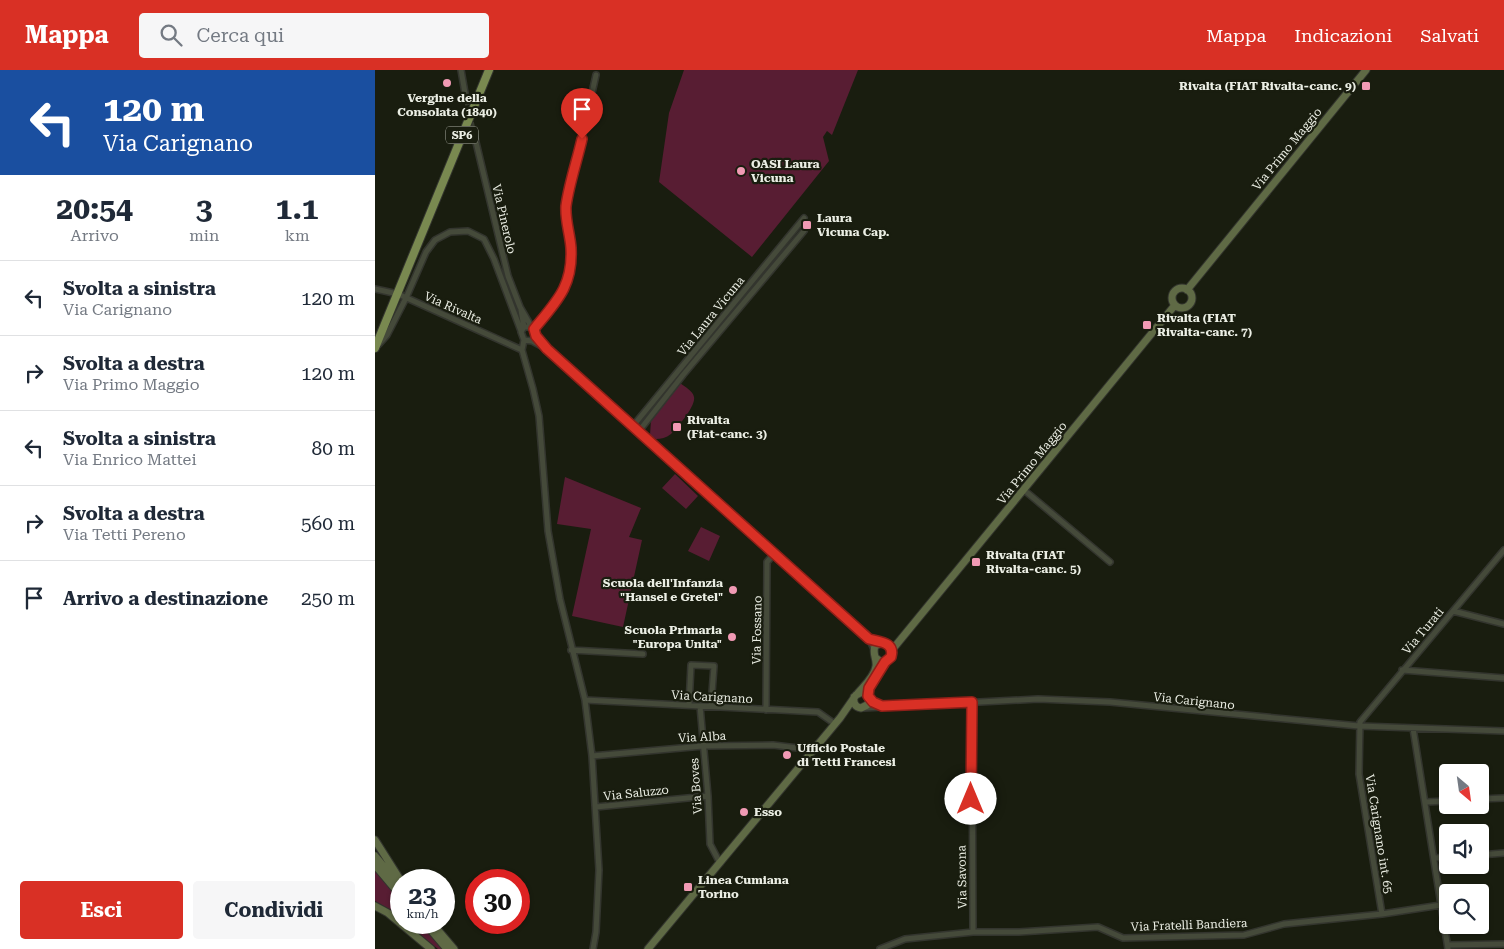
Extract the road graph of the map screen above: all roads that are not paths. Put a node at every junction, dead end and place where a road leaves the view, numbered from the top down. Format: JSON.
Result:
{"nodes":[{"id":1,"x":461,"y":70,"type":"edge"},
{"id":2,"x":489,"y":70,"type":"edge"},
{"id":3,"x":1366,"y":70,"type":"edge"},
{"id":4,"x":596,"y":75,"type":"dead end"},
{"id":5,"x":465,"y":93,"type":"tunnel mouth"},
{"id":6,"x":474,"y":134,"type":"tunnel mouth"},
{"id":7,"x":804,"y":218,"type":"dead end"},
{"id":8,"x":804,"y":231,"type":"dead end"},
{"id":9,"x":411,"y":283,"type":"junction"},
{"id":10,"x":375,"y":289,"type":"edge"},
{"id":11,"x":1187,"y":290,"type":"junction"},
{"id":12,"x":398,"y":294,"type":"junction"},
{"id":13,"x":406,"y":298,"type":"junction"},
{"id":14,"x":1175,"y":305,"type":"junction"},
{"id":15,"x":520,"y":307,"type":"junction"},
{"id":16,"x":533,"y":328,"type":"junction"},
{"id":17,"x":523,"y":329,"type":"junction"},
{"id":18,"x":536,"y":336,"type":"junction"},
{"id":19,"x":528,"y":340,"type":"junction"},
{"id":20,"x":375,"y":348,"type":"edge"},
{"id":21,"x":547,"y":349,"type":"junction"},
{"id":22,"x":522,"y":352,"type":"junction"},
{"id":23,"x":633,"y":426,"type":"junction"},
{"id":24,"x":639,"y":431,"type":"junction"},
{"id":25,"x":1024,"y":490,"type":"junction"},
{"id":26,"x":1504,"y":550,"type":"edge"},
{"id":27,"x":774,"y":554,"type":"junction"},
{"id":28,"x":1110,"y":562,"type":"dead end"},
{"id":29,"x":1453,"y":611,"type":"junction"},
{"id":30,"x":1504,"y":624,"type":"edge"},
{"id":31,"x":907,"y":635,"type":"junction"},
{"id":32,"x":869,"y":639,"type":"junction"},
{"id":33,"x":884,"y":643,"type":"junction"},
{"id":34,"x":874,"y":649,"type":"junction"},
{"id":35,"x":571,"y":650,"type":"junction"},
{"id":36,"x":893,"y":650,"type":"junction"},
{"id":37,"x":643,"y":654,"type":"dead end"},
{"id":38,"x":875,"y":658,"type":"junction"},
{"id":39,"x":885,"y":662,"type":"junction"},
{"id":40,"x":1403,"y":670,"type":"junction"},
{"id":41,"x":1504,"y":678,"type":"edge"},
{"id":42,"x":856,"y":695,"type":"junction"},
{"id":43,"x":868,"y":696,"type":"junction"},
{"id":44,"x":585,"y":700,"type":"junction"},
{"id":45,"x":972,"y":702,"type":"junction"},
{"id":46,"x":689,"y":705,"type":"junction"},
{"id":47,"x":700,"y":706,"type":"junction"},
{"id":48,"x":711,"y":706,"type":"junction"},
{"id":49,"x":882,"y":706,"type":"junction"},
{"id":50,"x":861,"y":708,"type":"junction"},
{"id":51,"x":766,"y":710,"type":"junction"},
{"id":52,"x":837,"y":721,"type":"junction"},
{"id":53,"x":1359,"y":726,"type":"junction"},
{"id":54,"x":1413,"y":728,"type":"junction"},
{"id":55,"x":1504,"y":731,"type":"edge"},
{"id":56,"x":703,"y":746,"type":"junction"},
{"id":57,"x":813,"y":750,"type":"junction"},
{"id":58,"x":592,"y":756,"type":"junction"},
{"id":59,"x":708,"y":796,"type":"junction"},
{"id":60,"x":1504,"y":798,"type":"edge"},
{"id":61,"x":1489,"y":799,"type":"edge"},
{"id":62,"x":1439,"y":801,"type":"edge"},
{"id":63,"x":1426,"y":802,"type":"junction"},
{"id":64,"x":596,"y":807,"type":"junction"},
{"id":65,"x":375,"y":840,"type":"edge"},
{"id":66,"x":1504,"y":853,"type":"edge"},
{"id":67,"x":1489,"y":854,"type":"edge"},
{"id":68,"x":375,"y":856,"type":"edge"},
{"id":69,"x":1435,"y":858,"type":"junction"},
{"id":70,"x":1439,"y":858,"type":"edge"},
{"id":71,"x":719,"y":863,"type":"junction"},
{"id":72,"x":375,"y":865,"type":"edge"},
{"id":73,"x":393,"y":869,"type":"edge"},
{"id":74,"x":390,"y":874,"type":"edge"},
{"id":75,"x":390,"y":883,"type":"edge"},
{"id":76,"x":1439,"y":889,"type":"edge"},
{"id":77,"x":1439,"y":905,"type":"edge"},
{"id":78,"x":375,"y":906,"type":"edge"},
{"id":79,"x":1382,"y":914,"type":"junction"},
{"id":80,"x":973,"y":932,"type":"junction"},
{"id":81,"x":434,"y":934,"type":"edge"},
{"id":82,"x":441,"y":934,"type":"edge"},
{"id":83,"x":1446,"y":934,"type":"edge"},
{"id":84,"x":1504,"y":944,"type":"edge"},
{"id":85,"x":1448,"y":947,"type":"edge"},
{"id":86,"x":431,"y":949,"type":"edge"},
{"id":87,"x":447,"y":949,"type":"edge"},
{"id":88,"x":454,"y":949,"type":"edge"},
{"id":89,"x":593,"y":949,"type":"edge"},
{"id":90,"x":648,"y":949,"type":"edge"},
{"id":91,"x":880,"y":949,"type":"edge"}],
"edges":[{"from":1,"to":5,"type":"street"},
{"from":2,"to":12,"type":"main road","number":"SP6"},
{"from":3,"to":11,"type":"main road","name":"Via Primo Maggio"},
{"from":4,"to":16,"type":"street"},
{"from":6,"to":15,"type":"street","name":"Via Pinerolo"},
{"from":7,"to":23,"type":"street","name":"Via Laura Vicuna"},
{"from":8,"to":24,"type":"street","name":"Via Laura Vicuna"},
{"from":9,"to":12,"type":"street"},
{"from":9,"to":13,"type":"street"},
{"from":9,"to":17,"type":"street"},
{"from":10,"to":12,"type":"street","name":"Via Rivalta"},
{"from":11,"to":14,"type":"main road"},
{"from":11,"to":14,"type":"main road"},
{"from":12,"to":13,"type":"street","name":"Via Rivalta"},
{"from":12,"to":20,"type":"main road","number":"SP6"},
{"from":13,"to":20,"type":"street"},
{"from":13,"to":22,"type":"street","name":"Via Rivalta"},
{"from":14,"to":25,"type":"main road","name":"Via Primo Maggio"},
{"from":15,"to":16,"type":"street","name":"Via Pinerolo"},
{"from":15,"to":17,"type":"street","name":"Via Pinerolo"},
{"from":16,"to":17,"type":"street"},
{"from":16,"to":18,"type":"street","name":"Via Pinerolo"},
{"from":17,"to":19,"type":"street"},
{"from":18,"to":19,"type":"street"},
{"from":18,"to":21,"type":"street"},
{"from":19,"to":21,"type":"street"},
{"from":19,"to":22,"type":"street"},
{"from":21,"to":23,"type":"street"},
{"from":22,"to":35,"type":"street"},
{"from":23,"to":24,"type":"street"},
{"from":24,"to":27,"type":"street"},
{"from":25,"to":28,"type":"street"},
{"from":25,"to":31,"type":"main road","name":"Via Primo Maggio"},
{"from":26,"to":29,"type":"street","name":"Via Turati"},
{"from":27,"to":32,"type":"street"},
{"from":27,"to":51,"type":"street","name":"Via Fossano"},
{"from":29,"to":30,"type":"street"},
{"from":29,"to":40,"type":"street","name":"Via Turati"},
{"from":31,"to":33,"type":"main road","name":"Via Primo Maggio"},
{"from":31,"to":36,"type":"main road","name":"Via Primo Maggio"},
{"from":32,"to":33,"type":"street"},
{"from":32,"to":34,"type":"street"},
{"from":33,"to":34,"type":"main road"},
{"from":33,"to":36,"type":"main road"},
{"from":34,"to":38,"type":"main road"},
{"from":35,"to":37,"type":"street"},
{"from":35,"to":44,"type":"street"},
{"from":36,"to":39,"type":"main road"},
{"from":38,"to":39,"type":"main road"},
{"from":38,"to":42,"type":"main road"},
{"from":39,"to":43,"type":"main road"},
{"from":40,"to":41,"type":"street"},
{"from":40,"to":53,"type":"street","name":"Via Turati"},
{"from":42,"to":43,"type":"main road"},
{"from":42,"to":50,"type":"main road"},
{"from":42,"to":52,"type":"main road"},
{"from":43,"to":49,"type":"street"},
{"from":43,"to":50,"type":"main road"},
{"from":44,"to":46,"type":"street","name":"Via Carignano"},
{"from":44,"to":58,"type":"street"},
{"from":45,"to":49,"type":"street","name":"Via Carignano"},
{"from":45,"to":53,"type":"street","name":"Via Carignano"},
{"from":45,"to":80,"type":"street","name":"Via Savona"},
{"from":46,"to":47,"type":"street","name":"Via Carignano"},
{"from":46,"to":48,"type":"street"},
{"from":47,"to":48,"type":"street","name":"Via Carignano"},
{"from":47,"to":56,"type":"street","name":"Via Boves"},
{"from":48,"to":51,"type":"street","name":"Via Carignano"},
{"from":49,"to":50,"type":"street","name":"Via Carignano"},
{"from":50,"to":52,"type":"main road"},
{"from":51,"to":52,"type":"street","name":"Via Carignano"},
{"from":52,"to":57,"type":"main road"},
{"from":53,"to":54,"type":"street","name":"Via Carignano"},
{"from":53,"to":79,"type":"street","name":"Via Carignano int. 65"},
{"from":54,"to":55,"type":"street","name":"Via Carignano"},
{"from":54,"to":63,"type":"street"},
{"from":56,"to":57,"type":"street","name":"Via Alba"},
{"from":56,"to":58,"type":"street","name":"Via Alba"},
{"from":56,"to":59,"type":"street","name":"Via Boves"},
{"from":57,"to":71,"type":"main road"},
{"from":58,"to":64,"type":"street"},
{"from":59,"to":64,"type":"street","name":"Via Saluzzo"},
{"from":59,"to":71,"type":"street","name":"Via Boves"},
{"from":60,"to":61,"type":"street"},
{"from":62,"to":63,"type":"street"},
{"from":63,"to":69,"type":"street"},
{"from":64,"to":89,"type":"street"},
{"from":65,"to":73,"type":"main road"},
{"from":66,"to":67,"type":"street"},
{"from":68,"to":74,"type":"main road"},
{"from":69,"to":70,"type":"street"},
{"from":69,"to":76,"type":"street"},
{"from":71,"to":90,"type":"main road"},
{"from":72,"to":75,"type":"main road"},
{"from":77,"to":79,"type":"street","name":"Via Fratelli Bandiera"},
{"from":78,"to":86,"type":"main road"},
{"from":79,"to":80,"type":"street","name":"Via Fratelli Bandiera"},
{"from":80,"to":91,"type":"street","name":"Via Fratelli Bandiera"},
{"from":81,"to":87,"type":"main road"},
{"from":82,"to":88,"type":"main road"},
{"from":83,"to":85,"type":"street"},
{"from":84,"to":85,"type":"street"}]}
